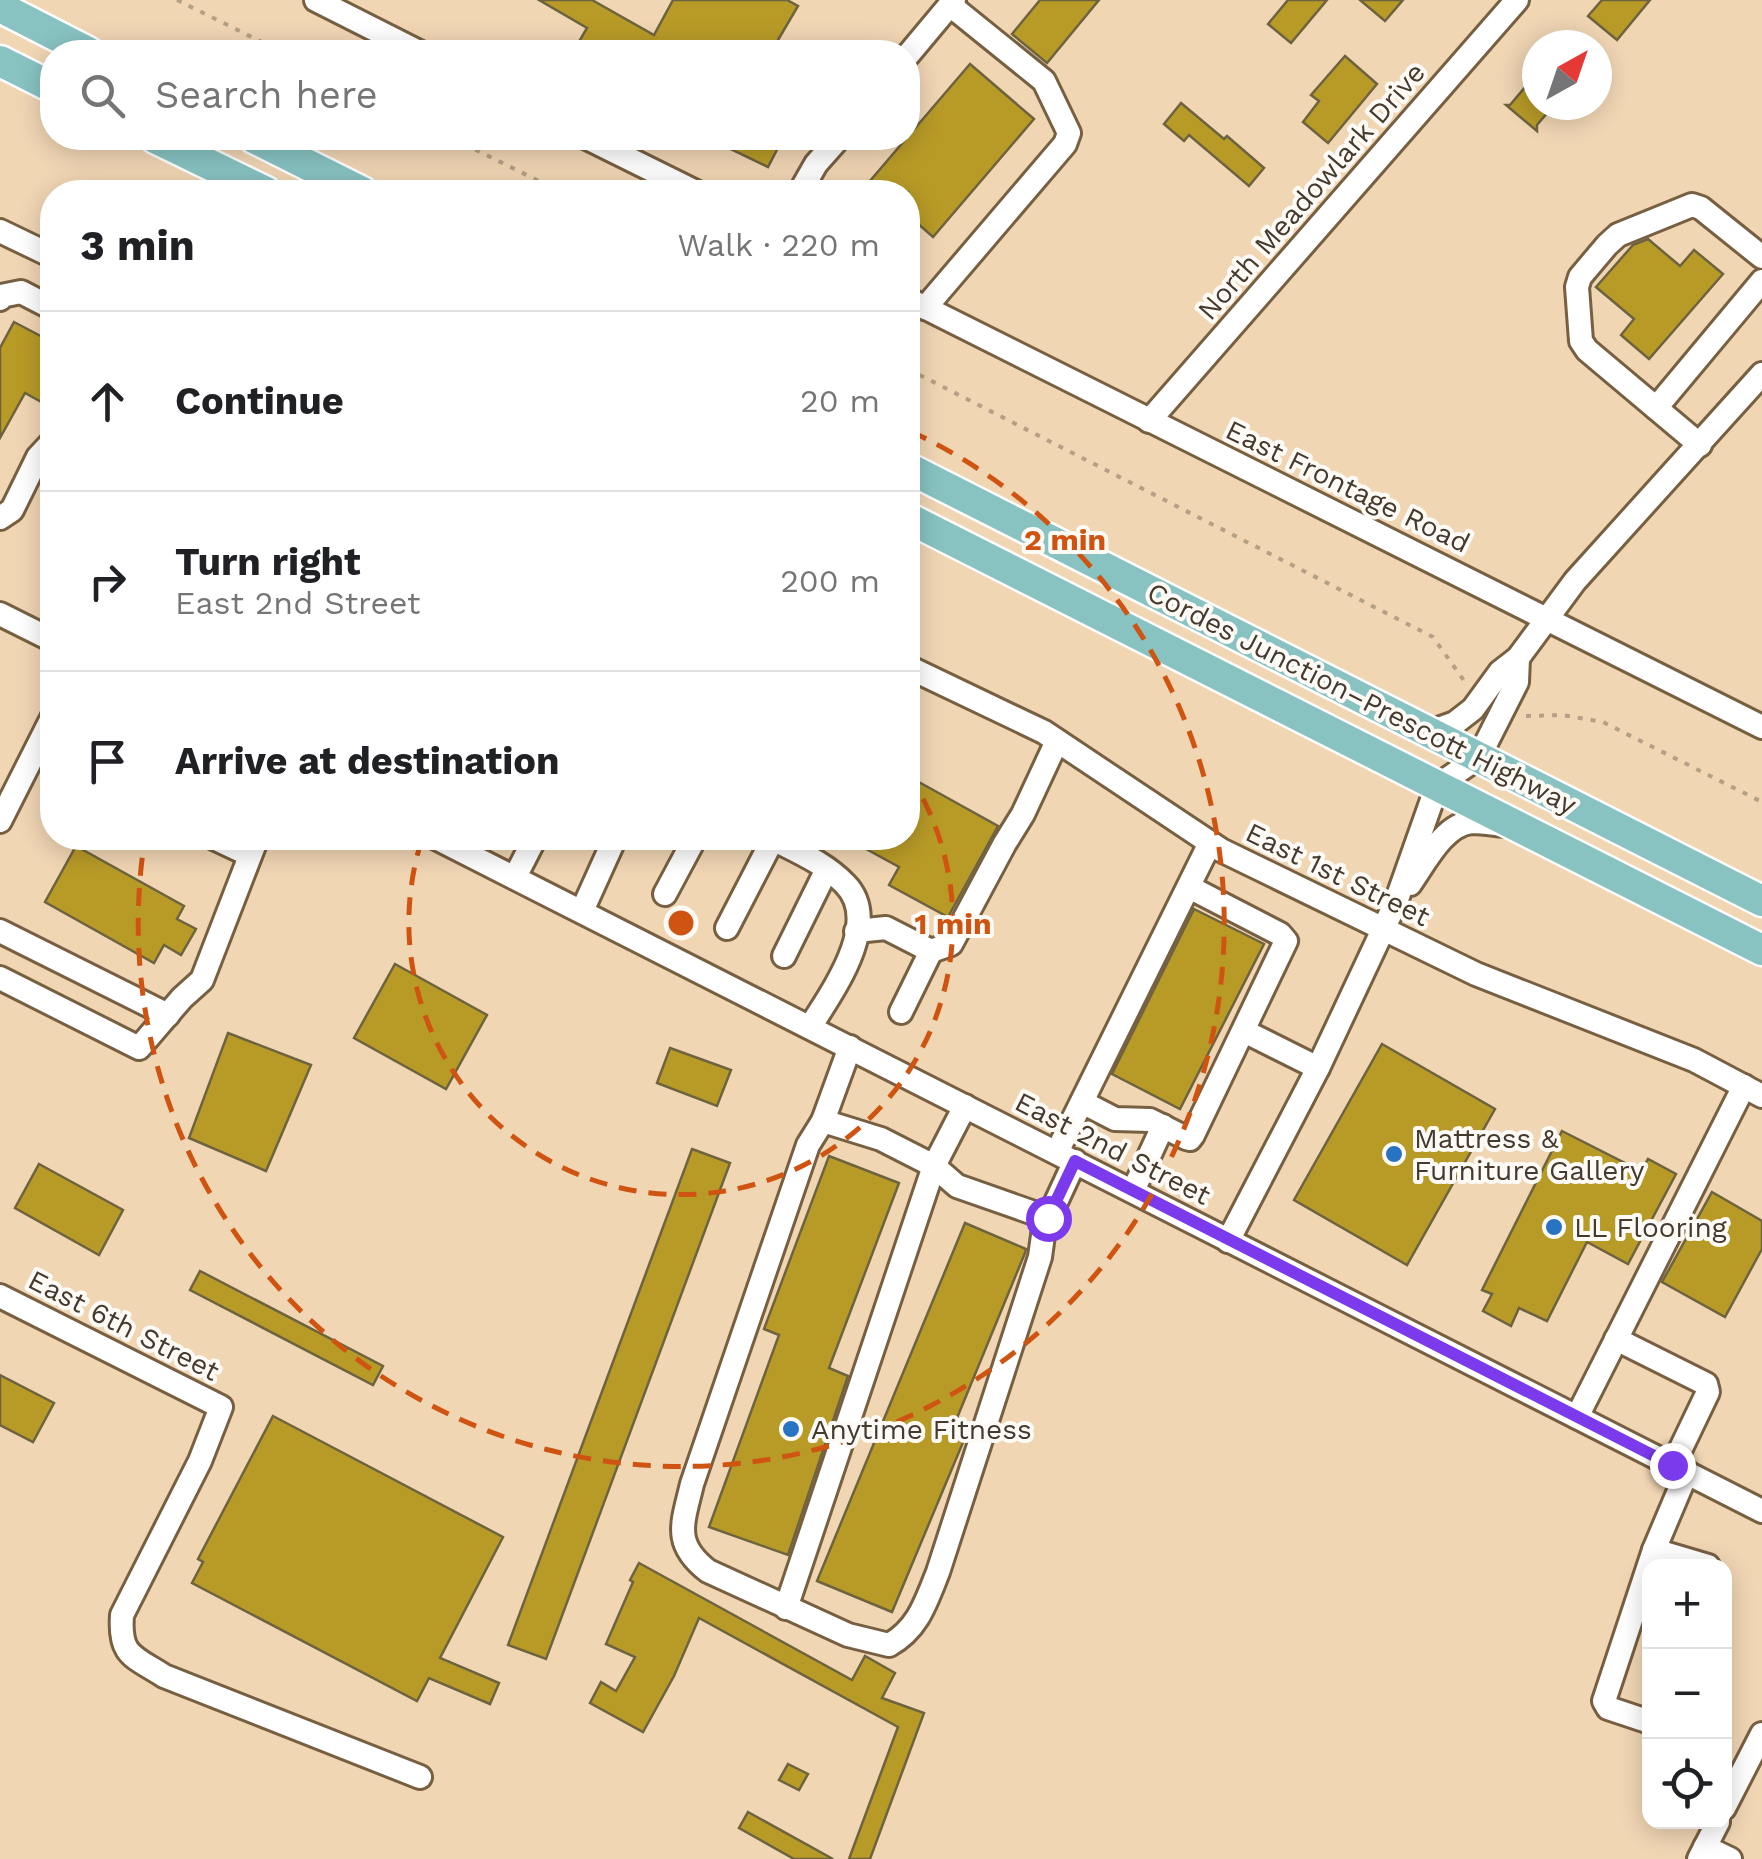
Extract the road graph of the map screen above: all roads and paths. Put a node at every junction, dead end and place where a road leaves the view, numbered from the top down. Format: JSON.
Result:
{"nodes":[{"id":1,"x":177,"y":0,"type":"edge"},
{"id":2,"x":316,"y":0,"type":"edge"},
{"id":3,"x":1517,"y":0,"type":"edge"},
{"id":4,"x":952,"y":2,"type":"edge"},
{"id":5,"x":0,"y":6,"type":"edge"},
{"id":6,"x":65,"y":40,"type":"edge"},
{"id":7,"x":258,"y":40,"type":"edge"},
{"id":8,"x":396,"y":40,"type":"edge"},
{"id":9,"x":920,"y":41,"type":"edge"},
{"id":10,"x":0,"y":61,"type":"edge"},
{"id":11,"x":40,"y":81,"type":"edge"},
{"id":12,"x":180,"y":150,"type":"edge"},
{"id":13,"x":278,"y":150,"type":"edge"},
{"id":14,"x":476,"y":150,"type":"edge"},
{"id":15,"x":611,"y":150,"type":"edge"},
{"id":16,"x":828,"y":150,"type":"edge"},
{"id":17,"x":241,"y":180,"type":"edge"},
{"id":18,"x":338,"y":180,"type":"edge"},
{"id":19,"x":537,"y":180,"type":"edge"},
{"id":20,"x":672,"y":180,"type":"edge"},
{"id":21,"x":807,"y":180,"type":"edge"},
{"id":22,"x":0,"y":231,"type":"edge"},
{"id":23,"x":40,"y":250,"type":"edge"},
{"id":24,"x":1762,"y":257,"type":"edge"},
{"id":25,"x":1762,"y":281,"type":"edge"},
{"id":26,"x":0,"y":299,"type":"edge"},
{"id":27,"x":920,"y":299,"type":"edge"},
{"id":28,"x":40,"y":302,"type":"edge"},
{"id":29,"x":920,"y":305,"type":"edge"},
{"id":30,"x":1762,"y":374,"type":"edge"},
{"id":31,"x":920,"y":375,"type":"edge"},
{"id":32,"x":1656,"y":408,"type":"junction"},
{"id":33,"x":1150,"y":421,"type":"junction"},
{"id":34,"x":1700,"y":445,"type":"junction"},
{"id":35,"x":40,"y":455,"type":"edge"},
{"id":36,"x":920,"y":474,"type":"edge"},
{"id":37,"x":0,"y":518,"type":"edge"},
{"id":38,"x":920,"y":524,"type":"edge"},
{"id":39,"x":1,"y":618,"type":"edge"},
{"id":40,"x":1546,"y":618,"type":"junction"},
{"id":41,"x":40,"y":635,"type":"edge"},
{"id":42,"x":1518,"y":658,"type":"junction"},
{"id":43,"x":920,"y":673,"type":"edge"},
{"id":44,"x":1474,"y":693,"type":"dead end"},
{"id":45,"x":1521,"y":716,"type":"dead end"},
{"id":46,"x":1762,"y":727,"type":"edge"},
{"id":47,"x":1430,"y":732,"type":"junction"},
{"id":48,"x":1057,"y":741,"type":"junction"},
{"id":49,"x":1479,"y":757,"type":"junction"},
{"id":50,"x":40,"y":761,"type":"edge"},
{"id":51,"x":1437,"y":786,"type":"junction"},
{"id":52,"x":1762,"y":802,"type":"edge"},
{"id":53,"x":0,"y":822,"type":"edge"},
{"id":54,"x":1516,"y":826,"type":"junction"},
{"id":55,"x":1210,"y":844,"type":"junction"},
{"id":56,"x":252,"y":850,"type":"edge"},
{"id":57,"x":460,"y":850,"type":"edge"},
{"id":58,"x":529,"y":850,"type":"edge"},
{"id":59,"x":610,"y":850,"type":"edge"},
{"id":60,"x":689,"y":850,"type":"edge"},
{"id":61,"x":766,"y":850,"type":"edge"},
{"id":62,"x":793,"y":850,"type":"edge"},
{"id":63,"x":827,"y":869,"type":"junction"},
{"id":64,"x":515,"y":877,"type":"junction"},
{"id":65,"x":1188,"y":887,"type":"junction"},
{"id":66,"x":666,"y":894,"type":"dead end"},
{"id":67,"x":1762,"y":901,"type":"edge"},
{"id":68,"x":1396,"y":902,"type":"junction"},
{"id":69,"x":582,"y":912,"type":"junction"},
{"id":70,"x":726,"y":928,"type":"dead end"},
{"id":71,"x":1384,"y":928,"type":"junction"},
{"id":72,"x":0,"y":931,"type":"edge"},
{"id":73,"x":856,"y":931,"type":"junction"},
{"id":74,"x":931,"y":950,"type":"junction"},
{"id":75,"x":1762,"y":950,"type":"edge"},
{"id":76,"x":784,"y":956,"type":"dead end"},
{"id":77,"x":0,"y":978,"type":"edge"},
{"id":78,"x":901,"y":1012,"type":"dead end"},
{"id":79,"x":168,"y":1015,"type":"junction"},
{"id":80,"x":810,"y":1027,"type":"junction"},
{"id":81,"x":1244,"y":1031,"type":"junction"},
{"id":82,"x":850,"y":1047,"type":"junction"},
{"id":83,"x":1318,"y":1068,"type":"junction"},
{"id":84,"x":1753,"y":1091,"type":"edge"},
{"id":85,"x":1082,"y":1102,"type":"junction"},
{"id":86,"x":965,"y":1106,"type":"junction"},
{"id":87,"x":823,"y":1121,"type":"junction"},
{"id":88,"x":1163,"y":1126,"type":"junction"},
{"id":89,"x":1066,"y":1157,"type":"junction"},
{"id":90,"x":934,"y":1166,"type":"junction"},
{"id":91,"x":1133,"y":1191,"type":"junction"},
{"id":92,"x":1048,"y":1218,"type":"junction"},
{"id":93,"x":1228,"y":1241,"type":"junction"},
{"id":94,"x":0,"y":1296,"type":"edge"},
{"id":95,"x":1616,"y":1339,"type":"junction"},
{"id":96,"x":1577,"y":1416,"type":"junction"},
{"id":97,"x":1680,"y":1469,"type":"junction"},
{"id":98,"x":1762,"y":1511,"type":"edge"},
{"id":99,"x":1654,"y":1550,"type":"junction"},
{"id":100,"x":1684,"y":1559,"type":"edge"},
{"id":101,"x":786,"y":1608,"type":"junction"},
{"id":102,"x":1642,"y":1719,"type":"edge"},
{"id":103,"x":1762,"y":1734,"type":"edge"},
{"id":104,"x":420,"y":1777,"type":"dead end"},
{"id":105,"x":1732,"y":1792,"type":"edge"},
{"id":106,"x":1714,"y":1829,"type":"edge"},
{"id":107,"x":1702,"y":1853,"type":"edge"},
{"id":108,"x":1730,"y":1859,"type":"edge"}],
"edges":[{"from":1,"to":7,"type":"path"},
{"from":2,"to":8,"type":"street"},
{"from":3,"to":33,"type":"street","name":"North Meadowlark Drive"},
{"from":4,"to":9,"type":"street"},
{"from":4,"to":27,"type":"street"},
{"from":5,"to":6,"type":"main road"},
{"from":10,"to":11,"type":"main road"},
{"from":12,"to":17,"type":"main road"},
{"from":13,"to":18,"type":"main road"},
{"from":14,"to":19,"type":"path"},
{"from":15,"to":20,"type":"street"},
{"from":16,"to":21,"type":"street"},
{"from":22,"to":23,"type":"street"},
{"from":24,"to":32,"type":"street"},
{"from":25,"to":32,"type":"street"},
{"from":26,"to":28,"type":"street"},
{"from":29,"to":33,"type":"street","name":"East Frontage Road"},
{"from":30,"to":34,"type":"street"},
{"from":31,"to":44,"type":"path"},
{"from":32,"to":34,"type":"street"},
{"from":33,"to":40,"type":"street","name":"East Frontage Road"},
{"from":34,"to":40,"type":"street"},
{"from":35,"to":37,"type":"street"},
{"from":36,"to":47,"type":"main road","name":"Cordes Junction–Prescott Highway"},
{"from":38,"to":51,"type":"main road","name":"Cordes Junction–Prescott Highway"},
{"from":39,"to":41,"type":"street"},
{"from":40,"to":42,"type":"street"},
{"from":40,"to":46,"type":"street","name":"East Frontage Road"},
{"from":42,"to":47,"type":"street"},
{"from":42,"to":49,"type":"street"},
{"from":43,"to":48,"type":"street","name":"East 1st Street"},
{"from":45,"to":52,"type":"path"},
{"from":47,"to":49,"type":"main road","name":"Cordes Junction–Prescott Highway"},
{"from":48,"to":55,"type":"street","name":"East 1st Street"},
{"from":48,"to":74,"type":"street"},
{"from":49,"to":51,"type":"street"},
{"from":49,"to":67,"type":"main road","name":"Cordes Junction–Prescott Highway"},
{"from":50,"to":53,"type":"street"},
{"from":51,"to":54,"type":"main road","name":"Cordes Junction–Prescott Highway"},
{"from":51,"to":68,"type":"street"},
{"from":54,"to":68,"type":"street"},
{"from":54,"to":75,"type":"main road","name":"Cordes Junction–Prescott Highway"},
{"from":55,"to":65,"type":"street"},
{"from":55,"to":71,"type":"street","name":"East 1st Street"},
{"from":56,"to":79,"type":"street"},
{"from":57,"to":64,"type":"street","name":"East 2nd Street"},
{"from":58,"to":64,"type":"street"},
{"from":59,"to":69,"type":"street"},
{"from":60,"to":66,"type":"street"},
{"from":61,"to":70,"type":"street"},
{"from":62,"to":63,"type":"street"},
{"from":63,"to":73,"type":"street"},
{"from":63,"to":76,"type":"street"},
{"from":64,"to":69,"type":"street","name":"East 2nd Street"},
{"from":65,"to":81,"type":"street"},
{"from":65,"to":85,"type":"street"},
{"from":68,"to":71,"type":"street"},
{"from":69,"to":80,"type":"street","name":"East 2nd Street"},
{"from":71,"to":83,"type":"street"},
{"from":71,"to":84,"type":"street","name":"East 1st Street"},
{"from":72,"to":79,"type":"street"},
{"from":73,"to":74,"type":"street"},
{"from":73,"to":80,"type":"street"},
{"from":74,"to":78,"type":"street"},
{"from":77,"to":79,"type":"street"},
{"from":80,"to":82,"type":"street","name":"East 2nd Street"},
{"from":81,"to":83,"type":"street"},
{"from":81,"to":88,"type":"street"},
{"from":82,"to":86,"type":"street","name":"East 2nd Street"},
{"from":82,"to":87,"type":"street"},
{"from":83,"to":93,"type":"street"},
{"from":84,"to":95,"type":"street"},
{"from":85,"to":88,"type":"street"},
{"from":85,"to":89,"type":"street"},
{"from":86,"to":89,"type":"street","name":"East 2nd Street"},
{"from":86,"to":90,"type":"street"},
{"from":87,"to":90,"type":"street"},
{"from":87,"to":101,"type":"street"},
{"from":88,"to":91,"type":"street"},
{"from":89,"to":91,"type":"street","name":"East 2nd Street"},
{"from":89,"to":92,"type":"street"},
{"from":90,"to":92,"type":"street"},
{"from":90,"to":101,"type":"street"},
{"from":91,"to":93,"type":"street","name":"East 2nd Street"},
{"from":92,"to":101,"type":"street"},
{"from":93,"to":96,"type":"street","name":"East 2nd Street"},
{"from":94,"to":104,"type":"street","name":"East 6th Street"},
{"from":95,"to":96,"type":"street"},
{"from":95,"to":97,"type":"street"},
{"from":96,"to":97,"type":"street","name":"East 2nd Street"},
{"from":97,"to":98,"type":"street","name":"East 2nd Street"},
{"from":97,"to":99,"type":"street"},
{"from":99,"to":100,"type":"street"},
{"from":99,"to":102,"type":"street"},
{"from":103,"to":105,"type":"street"},
{"from":106,"to":107,"type":"street"},
{"from":107,"to":108,"type":"street"}]}
